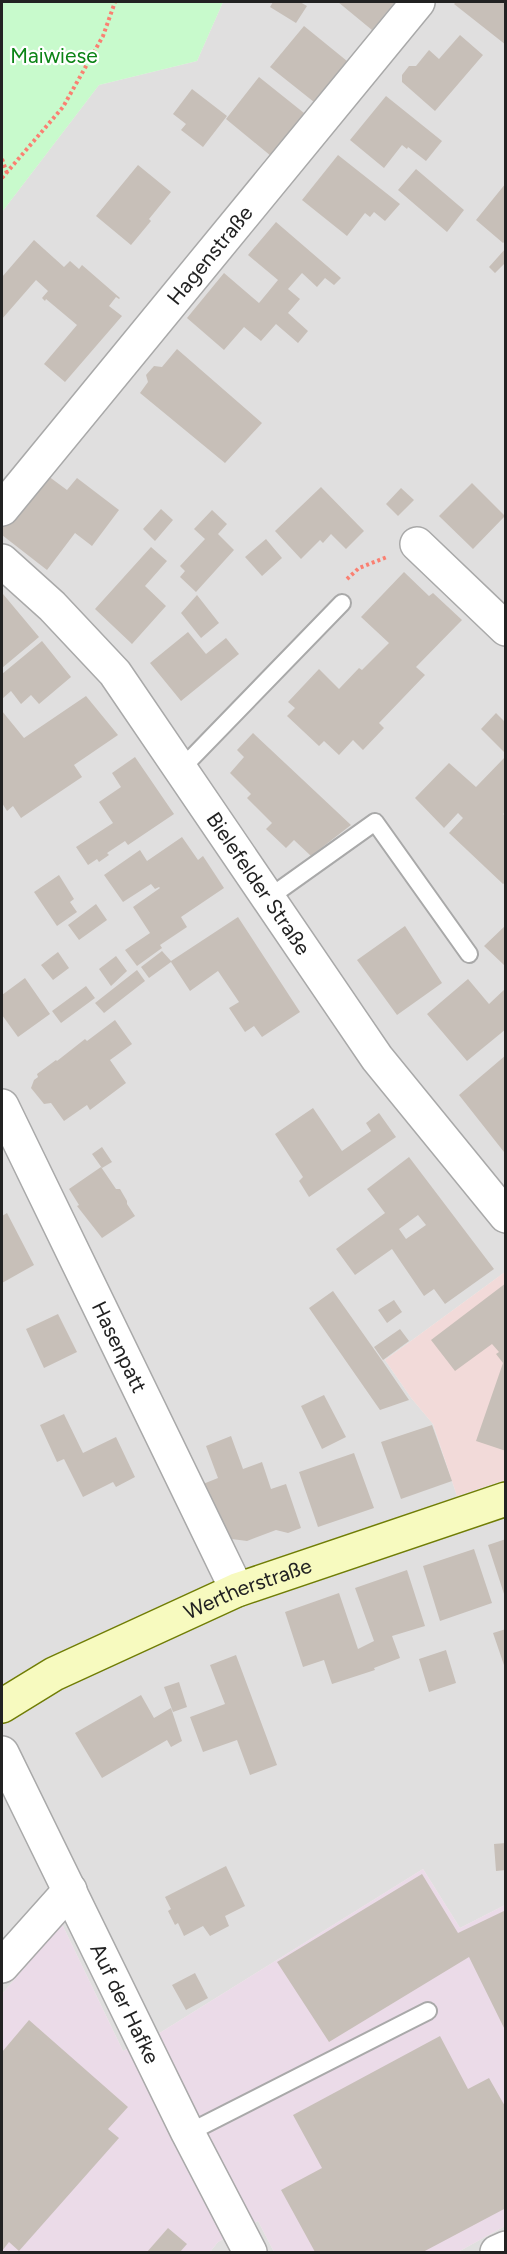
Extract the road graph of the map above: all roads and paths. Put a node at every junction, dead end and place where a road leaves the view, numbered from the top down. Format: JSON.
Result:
{"nodes":[{"id":1,"x":115,"y":2,"type":"edge"},
{"id":2,"x":418,"y":2,"type":"edge"},
{"id":3,"x":2,"y":159,"type":"edge"},
{"id":4,"x":7,"y":173,"type":"junction"},
{"id":5,"x":2,"y":178,"type":"edge"},
{"id":6,"x":2,"y":509,"type":"edge"},
{"id":7,"x":417,"y":544,"type":"joint"},
{"id":8,"x":2,"y":561,"type":"edge"},
{"id":9,"x":342,"y":603,"type":"joint"},
{"id":10,"x":506,"y":629,"type":"edge"},
{"id":11,"x":181,"y":768,"type":"junction"},
{"id":12,"x":267,"y":898,"type":"junction"},
{"id":13,"x":469,"y":954,"type":"dead end"},
{"id":14,"x":2,"y":1106,"type":"edge"},
{"id":15,"x":506,"y":1216,"type":"edge"},
{"id":16,"x":506,"y":1499,"type":"edge"},
{"id":17,"x":237,"y":1590,"type":"junction"},
{"id":18,"x":2,"y":1706,"type":"edge"},
{"id":19,"x":2,"y":1753,"type":"edge"},
{"id":20,"x":70,"y":1890,"type":"junction"},
{"id":21,"x":2,"y":1966,"type":"edge"},
{"id":22,"x":428,"y":2011,"type":"dead end"},
{"id":23,"x":188,"y":2133,"type":"junction"},
{"id":24,"x":506,"y":2248,"type":"edge"},
{"id":25,"x":250,"y":2253,"type":"edge"},
{"id":26,"x":497,"y":2253,"type":"edge"}],
"edges":[{"from":1,"to":4,"type":"path"},
{"from":2,"to":6,"type":"street","name":"Hagenstraße"},
{"from":3,"to":4,"type":"path"},
{"from":4,"to":5,"type":"path"},
{"from":7,"to":9,"type":"path"},
{"from":7,"to":10,"type":"street"},
{"from":8,"to":11,"type":"street","name":"Bielefelder Straße"},
{"from":9,"to":11,"type":"lane"},
{"from":11,"to":12,"type":"street","name":"Bielefelder Straße"},
{"from":12,"to":13,"type":"lane"},
{"from":12,"to":15,"type":"street","name":"Bielefelder Straße"},
{"from":14,"to":17,"type":"street","name":"Hasenpatt"},
{"from":16,"to":17,"type":"main road","name":"Wertherstraße"},
{"from":17,"to":18,"type":"main road","name":"Wertherstraße"},
{"from":19,"to":20,"type":"street","name":"Auf der Hafke"},
{"from":20,"to":21,"type":"street"},
{"from":20,"to":23,"type":"street","name":"Auf der Hafke"},
{"from":22,"to":23,"type":"lane"},
{"from":23,"to":25,"type":"street","name":"Auf der Hafke"},
{"from":24,"to":26,"type":"street"}]}
